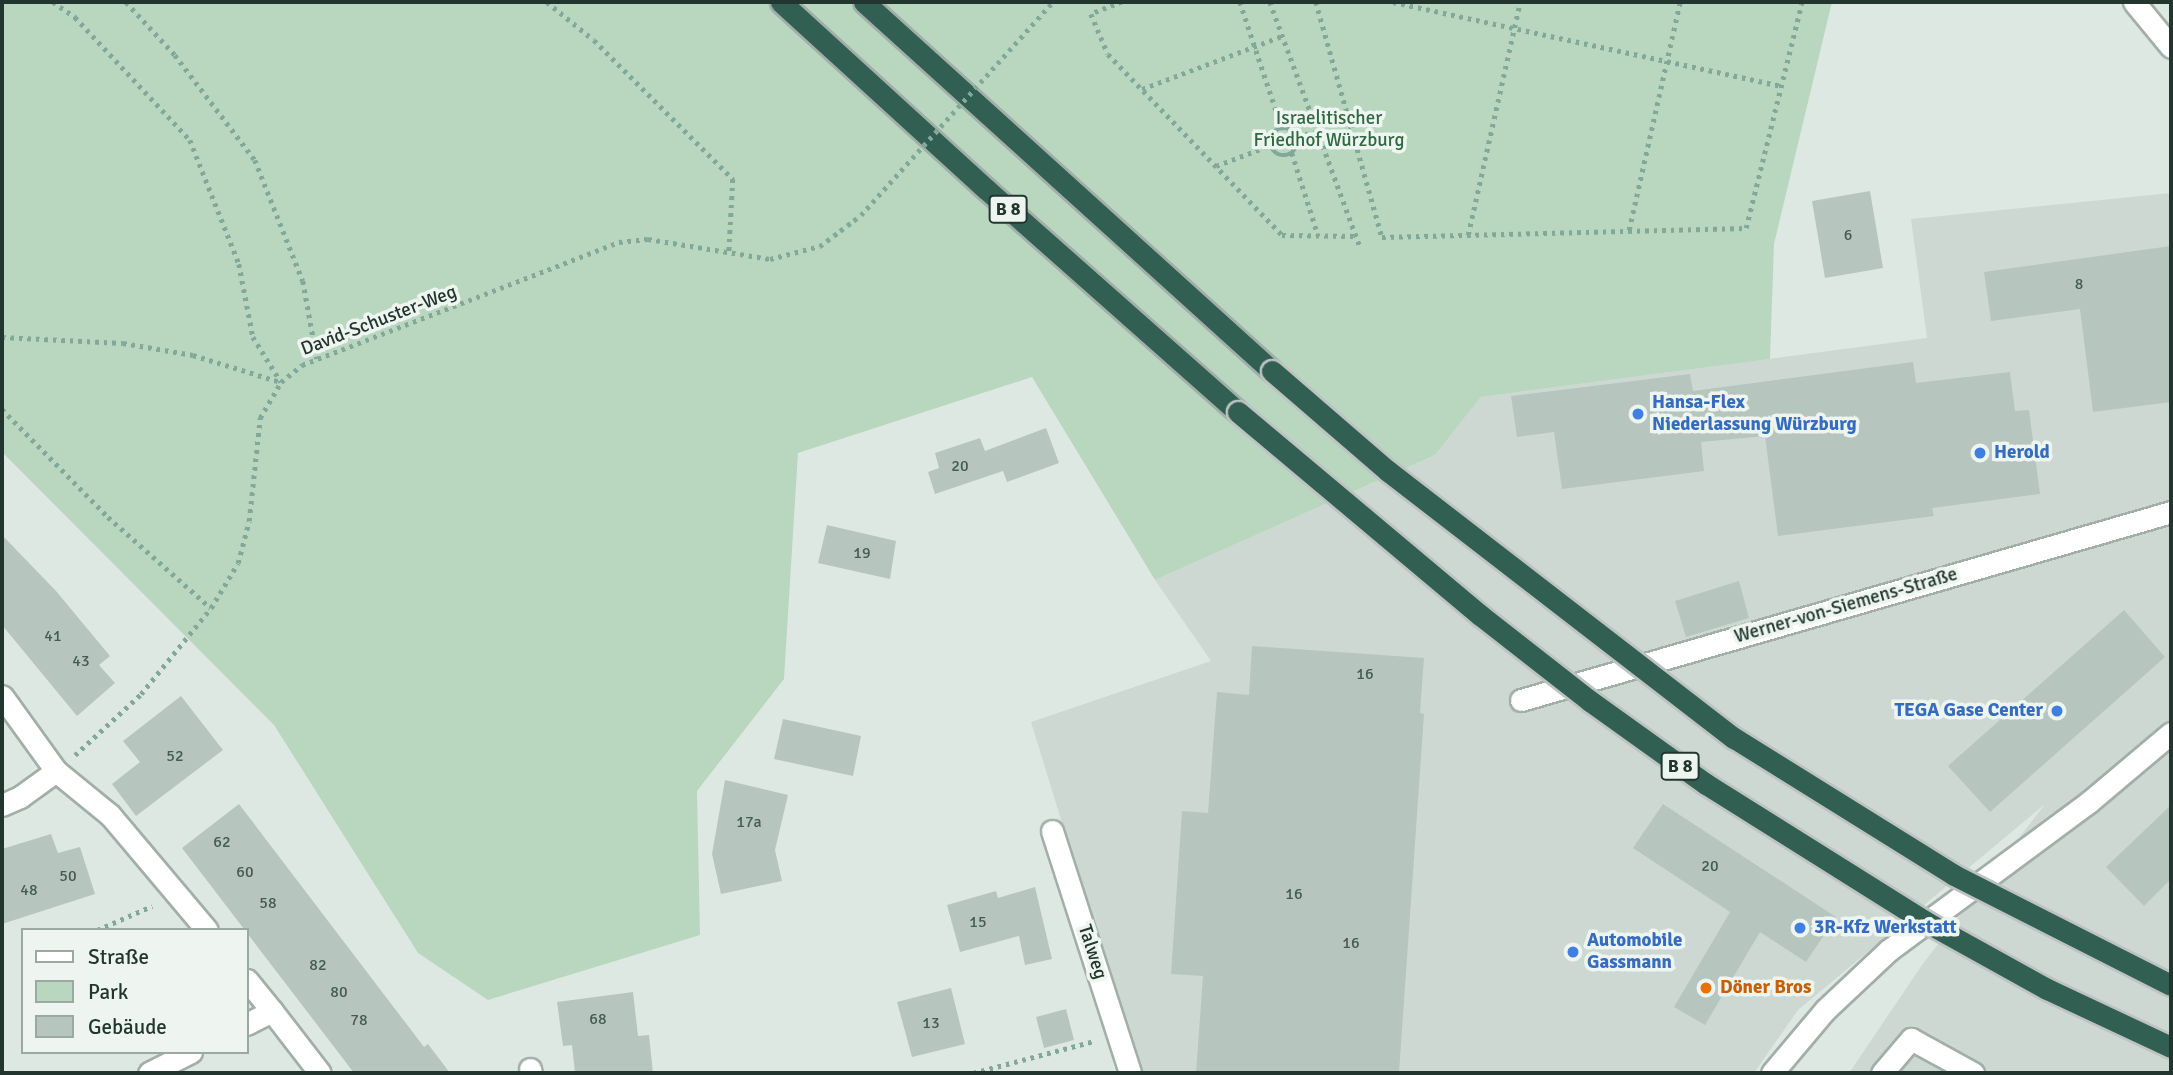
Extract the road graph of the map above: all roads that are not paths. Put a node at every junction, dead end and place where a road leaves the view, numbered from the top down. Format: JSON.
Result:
{"nodes":[{"id":1,"x":781,"y":2,"type":"edge"},
{"id":2,"x":864,"y":2,"type":"edge"},
{"id":3,"x":2134,"y":2,"type":"edge"},
{"id":4,"x":2171,"y":47,"type":"edge"},
{"id":5,"x":2171,"y":512,"type":"edge"},
{"id":6,"x":2,"y":696,"type":"edge"},
{"id":7,"x":1521,"y":700,"type":"dead end"},
{"id":8,"x":2171,"y":733,"type":"edge"},
{"id":9,"x":56,"y":771,"type":"junction"},
{"id":10,"x":2,"y":805,"type":"edge"},
{"id":11,"x":1052,"y":831,"type":"dead end"},
{"id":12,"x":205,"y":928,"type":"edge"},
{"id":13,"x":248,"y":981,"type":"edge"},
{"id":14,"x":2171,"y":985,"type":"edge"},
{"id":15,"x":272,"y":1012,"type":"junction"},
{"id":16,"x":248,"y":1024,"type":"edge"},
{"id":17,"x":2171,"y":1047,"type":"edge"},
{"id":18,"x":187,"y":1054,"type":"edge"},
{"id":19,"x":149,"y":1073,"type":"edge"},
{"id":20,"x":320,"y":1073,"type":"edge"},
{"id":21,"x":1130,"y":1073,"type":"edge"},
{"id":22,"x":1772,"y":1073,"type":"edge"},
{"id":23,"x":1882,"y":1073,"type":"edge"},
{"id":24,"x":1973,"y":1073,"type":"edge"}],
"edges":[{"from":1,"to":17,"type":"highway","number":"B 8","bridge":true},
{"from":2,"to":14,"type":"highway","bridge":true},
{"from":3,"to":4,"type":"street"},
{"from":5,"to":7,"type":"street","name":"Werner-von-Siemens-Straße"},
{"from":6,"to":9,"type":"street"},
{"from":8,"to":22,"type":"street"},
{"from":9,"to":10,"type":"street"},
{"from":9,"to":12,"type":"street"},
{"from":11,"to":21,"type":"street","name":"Talweg"},
{"from":13,"to":15,"type":"street"},
{"from":15,"to":16,"type":"street"},
{"from":15,"to":20,"type":"street"},
{"from":18,"to":19,"type":"street"},
{"from":23,"to":24,"type":"street"}]}
